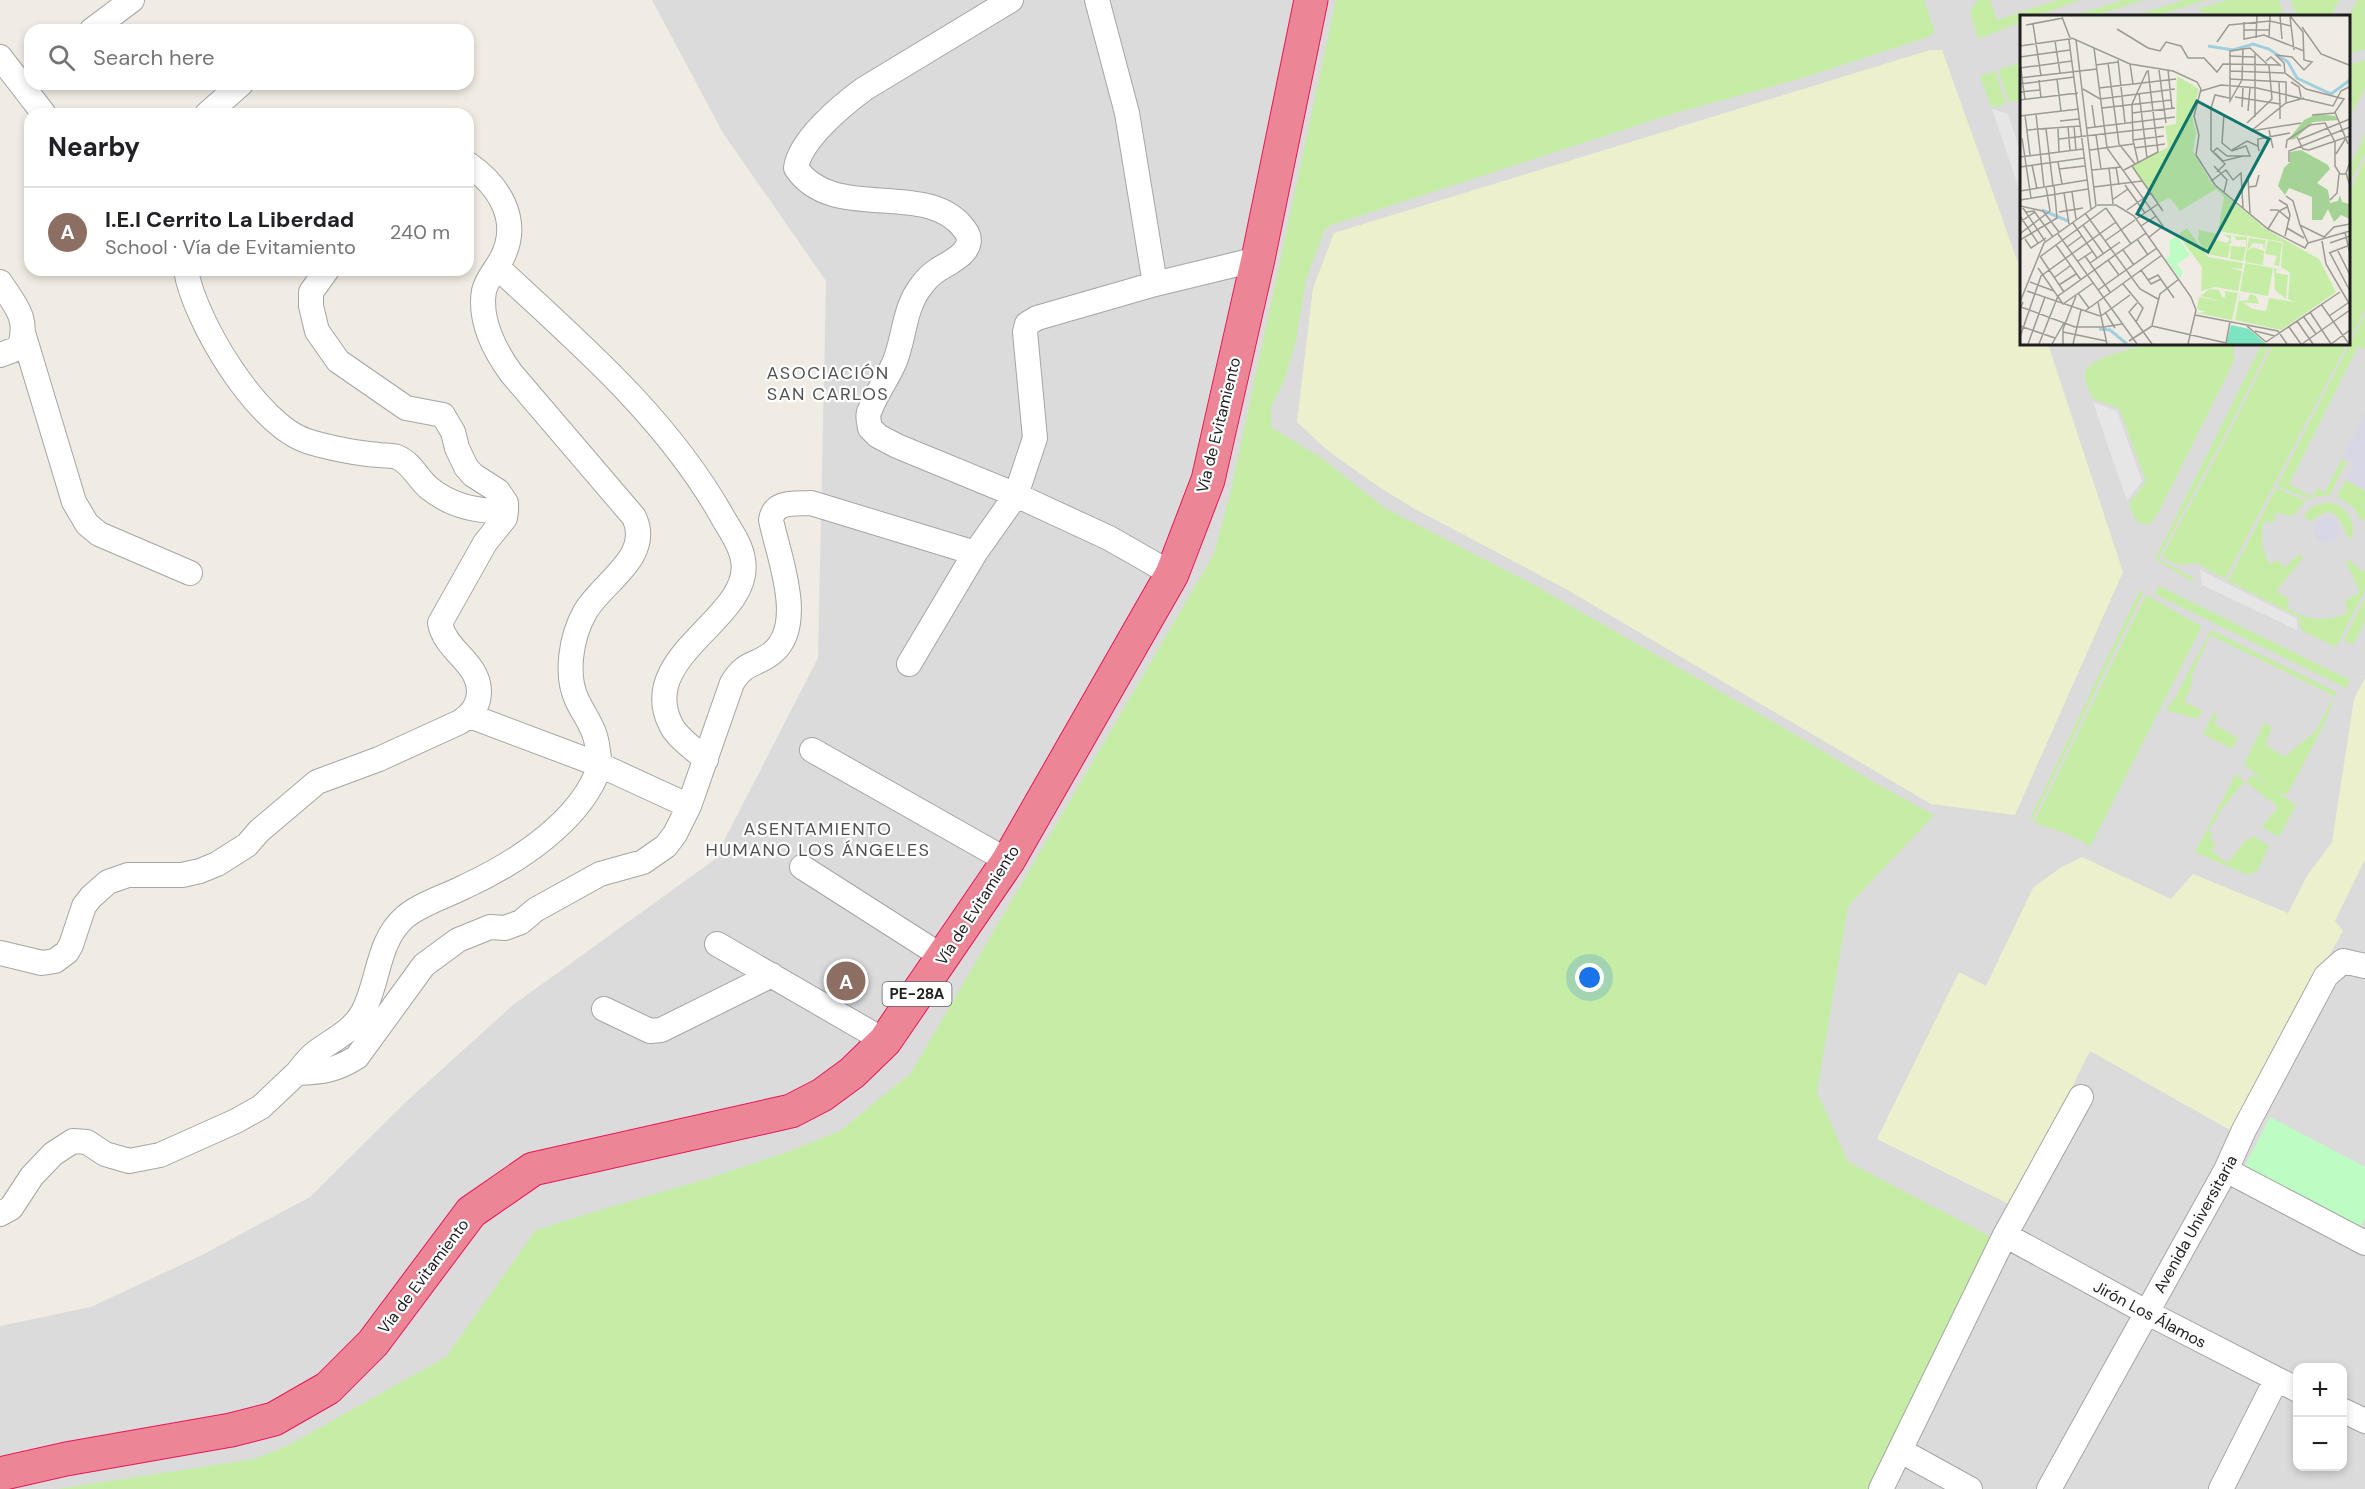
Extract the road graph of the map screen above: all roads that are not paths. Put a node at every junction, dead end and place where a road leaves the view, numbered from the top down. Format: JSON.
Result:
{"nodes":[{"id":1,"x":132,"y":0,"type":"edge"},
{"id":2,"x":1011,"y":0,"type":"edge"},
{"id":3,"x":1097,"y":0,"type":"edge"},
{"id":4,"x":1311,"y":0,"type":"edge"},
{"id":5,"x":100,"y":24,"type":"edge"},
{"id":6,"x":0,"y":57,"type":"edge"},
{"id":7,"x":24,"y":80,"type":"edge"},
{"id":8,"x":30,"y":90,"type":"edge"},
{"id":9,"x":234,"y":90,"type":"edge"},
{"id":10,"x":41,"y":108,"type":"edge"},
{"id":11,"x":214,"y":108,"type":"edge"},
{"id":12,"x":474,"y":169,"type":"edge"},
{"id":13,"x":1258,"y":259,"type":"junction"},
{"id":14,"x":497,"y":267,"type":"junction"},
{"id":15,"x":187,"y":276,"type":"edge"},
{"id":16,"x":323,"y":276,"type":"edge"},
{"id":17,"x":0,"y":282,"type":"edge"},
{"id":18,"x":1155,"y":284,"type":"junction"},
{"id":19,"x":24,"y":336,"type":"junction"},
{"id":20,"x":0,"y":355,"type":"edge"},
{"id":21,"x":1016,"y":495,"type":"junction"},
{"id":22,"x":507,"y":510,"type":"junction"},
{"id":23,"x":975,"y":553,"type":"junction"},
{"id":24,"x":190,"y":573,"type":"dead end"},
{"id":25,"x":1172,"y":574,"type":"junction"},
{"id":26,"x":909,"y":664,"type":"dead end"},
{"id":27,"x":470,"y":716,"type":"junction"},
{"id":28,"x":812,"y":750,"type":"dead end"},
{"id":29,"x":706,"y":760,"type":"junction"},
{"id":30,"x":600,"y":765,"type":"junction"},
{"id":31,"x":689,"y":806,"type":"junction"},
{"id":32,"x":1008,"y":861,"type":"junction"},
{"id":33,"x":802,"y":867,"type":"dead end"},
{"id":34,"x":717,"y":944,"type":"dead end"},
{"id":35,"x":0,"y":953,"type":"edge"},
{"id":36,"x":943,"y":957,"type":"junction"},
{"id":37,"x":2354,"y":963,"type":"edge"},
{"id":38,"x":772,"y":975,"type":"junction"},
{"id":39,"x":604,"y":1010,"type":"dead end"},
{"id":40,"x":885,"y":1041,"type":"junction"},
{"id":41,"x":297,"y":1073,"type":"junction"},
{"id":42,"x":2081,"y":1097,"type":"dead end"},
{"id":43,"x":2226,"y":1170,"type":"junction"},
{"id":44,"x":0,"y":1214,"type":"edge"},
{"id":45,"x":2005,"y":1235,"type":"junction"},
{"id":46,"x":2365,"y":1243,"type":"edge"},
{"id":47,"x":2146,"y":1312,"type":"junction"},
{"id":48,"x":2287,"y":1385,"type":"edge"},
{"id":49,"x":2347,"y":1412,"type":"edge"},
{"id":50,"x":2365,"y":1421,"type":"edge"},
{"id":51,"x":1901,"y":1451,"type":"junction"},
{"id":52,"x":0,"y":1474,"type":"edge"},
{"id":53,"x":1881,"y":1489,"type":"edge"},
{"id":54,"x":1970,"y":1489,"type":"edge"},
{"id":55,"x":2049,"y":1489,"type":"edge"},
{"id":56,"x":2221,"y":1489,"type":"edge"}],
"edges":[{"from":1,"to":5,"type":"street"},
{"from":2,"to":21,"type":"street"},
{"from":3,"to":18,"type":"street"},
{"from":4,"to":13,"type":"highway","name":"Vía de Evitamiento","number":"PE-28A"},
{"from":6,"to":7,"type":"street"},
{"from":8,"to":10,"type":"street"},
{"from":9,"to":11,"type":"street"},
{"from":12,"to":14,"type":"street"},
{"from":13,"to":18,"type":"street"},
{"from":13,"to":25,"type":"highway","name":"Vía de Evitamiento","number":"PE-28A"},
{"from":14,"to":29,"type":"street"},
{"from":14,"to":30,"type":"street"},
{"from":15,"to":22,"type":"street"},
{"from":16,"to":22,"type":"street"},
{"from":17,"to":19,"type":"street"},
{"from":18,"to":21,"type":"street"},
{"from":19,"to":20,"type":"street"},
{"from":19,"to":24,"type":"street"},
{"from":21,"to":23,"type":"street"},
{"from":21,"to":25,"type":"street"},
{"from":22,"to":27,"type":"street"},
{"from":23,"to":26,"type":"street"},
{"from":23,"to":29,"type":"street"},
{"from":25,"to":32,"type":"highway","name":"Vía de Evitamiento","number":"PE-28A"},
{"from":27,"to":30,"type":"street"},
{"from":27,"to":35,"type":"street"},
{"from":28,"to":32,"type":"street"},
{"from":29,"to":31,"type":"street"},
{"from":30,"to":31,"type":"street"},
{"from":30,"to":41,"type":"street"},
{"from":31,"to":41,"type":"street"},
{"from":32,"to":36,"type":"highway","name":"Vía de Evitamiento","number":"PE-28A"},
{"from":33,"to":36,"type":"street"},
{"from":34,"to":38,"type":"street"},
{"from":36,"to":40,"type":"highway","name":"Vía de Evitamiento","number":"PE-28A"},
{"from":37,"to":43,"type":"street","name":"Avenida Universitaria"},
{"from":38,"to":39,"type":"street"},
{"from":38,"to":40,"type":"street"},
{"from":40,"to":52,"type":"highway","name":"Vía de Evitamiento","number":"PE-28A"},
{"from":41,"to":44,"type":"street"},
{"from":42,"to":45,"type":"street"},
{"from":43,"to":46,"type":"street"},
{"from":43,"to":47,"type":"street","name":"Avenida Universitaria"},
{"from":45,"to":47,"type":"street","name":"Jirón Los Álamos"},
{"from":45,"to":51,"type":"street"},
{"from":47,"to":48,"type":"street","name":"Jirón Los Álamos"},
{"from":47,"to":55,"type":"street","name":"Avenida Universitaria"},
{"from":48,"to":56,"type":"street"},
{"from":49,"to":50,"type":"street"},
{"from":51,"to":53,"type":"street"},
{"from":51,"to":54,"type":"street"}]}
